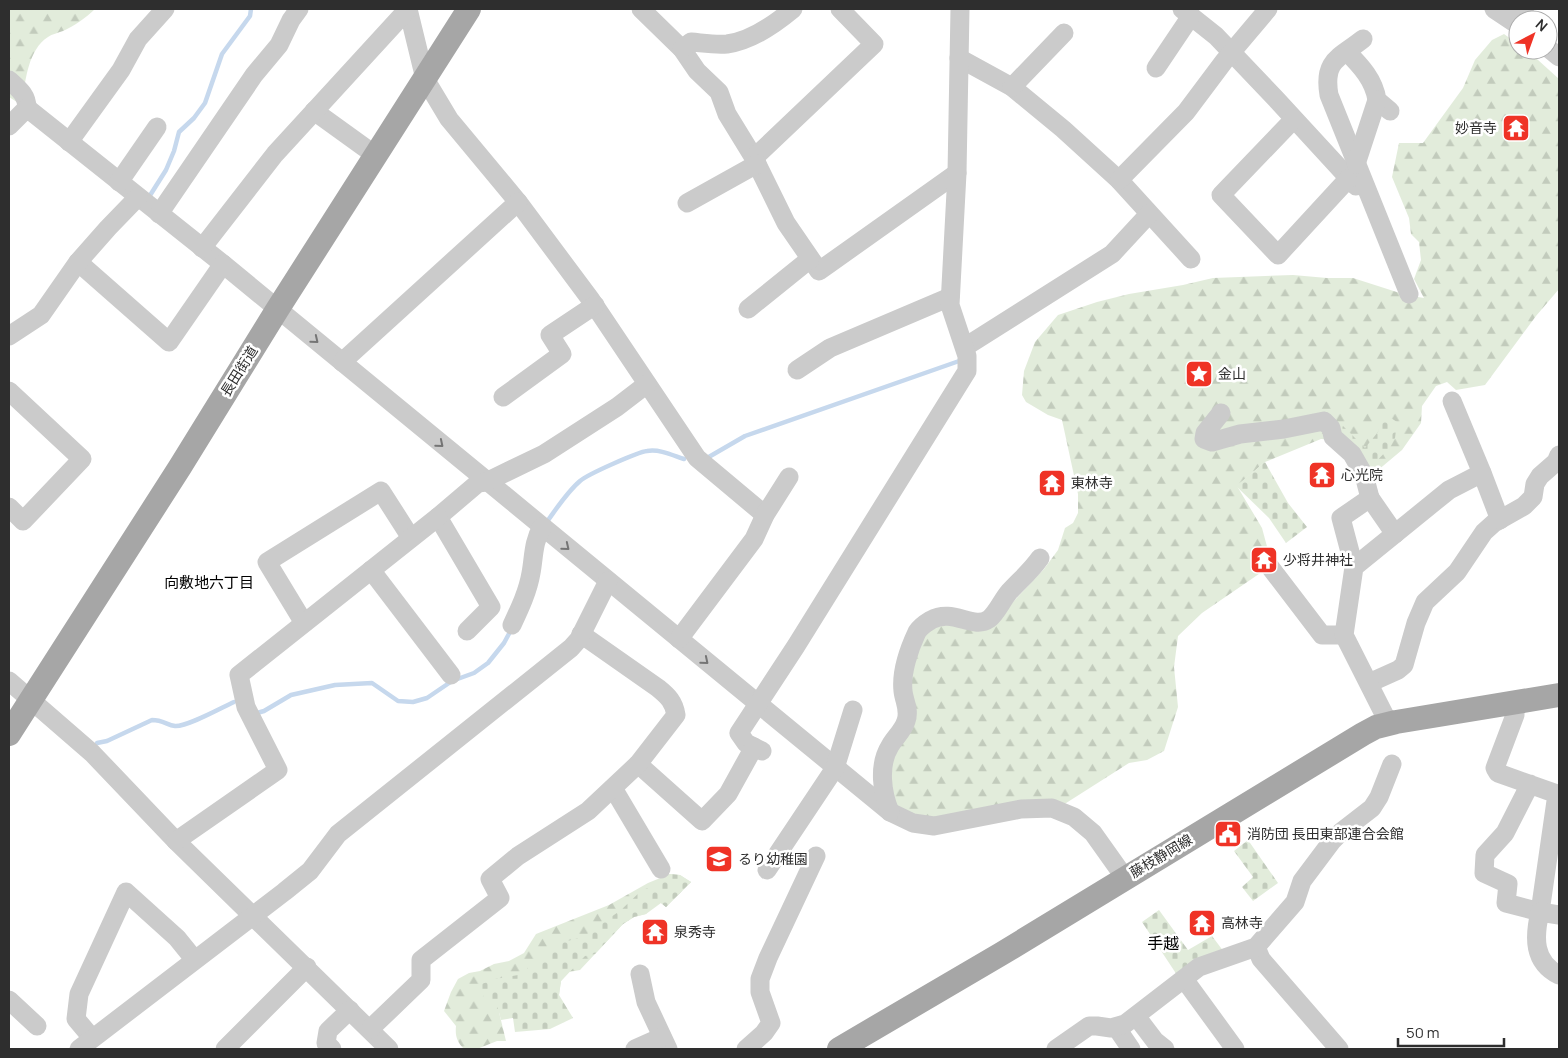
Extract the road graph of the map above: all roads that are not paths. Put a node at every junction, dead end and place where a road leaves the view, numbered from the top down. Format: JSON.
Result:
{"nodes":[{"id":1,"x":165,"y":9,"type":"edge"},
{"id":2,"x":298,"y":9,"type":"edge"},
{"id":3,"x":408,"y":9,"type":"edge"},
{"id":4,"x":469,"y":9,"type":"edge"},
{"id":5,"x":640,"y":9,"type":"edge"},
{"id":6,"x":793,"y":9,"type":"edge"},
{"id":7,"x":840,"y":9,"type":"edge"},
{"id":8,"x":960,"y":9,"type":"edge"},
{"id":9,"x":1268,"y":9,"type":"edge"},
{"id":10,"x":1494,"y":9,"type":"edge"},
{"id":11,"x":1187,"y":12,"type":"edge"},
{"id":12,"x":1508,"y":18,"type":"edge"},
{"id":13,"x":1064,"y":33,"type":"dead end"},
{"id":14,"x":1363,"y":39,"type":"dead end"},
{"id":15,"x":682,"y":49,"type":"junction"},
{"id":16,"x":1231,"y":52,"type":"junction"},
{"id":17,"x":1347,"y":52,"type":"junction"},
{"id":18,"x":958,"y":58,"type":"junction"},
{"id":19,"x":1156,"y":68,"type":"dead end"},
{"id":20,"x":425,"y":79,"type":"junction"},
{"id":21,"x":9,"y":80,"type":"edge"},
{"id":22,"x":1012,"y":87,"type":"junction"},
{"id":23,"x":27,"y":108,"type":"junction"},
{"id":24,"x":314,"y":111,"type":"junction"},
{"id":25,"x":1294,"y":119,"type":"junction"},
{"id":26,"x":9,"y":126,"type":"edge"},
{"id":27,"x":157,"y":127,"type":"dead end"},
{"id":28,"x":69,"y":142,"type":"junction"},
{"id":29,"x":375,"y":155,"type":"junction"},
{"id":30,"x":755,"y":161,"type":"junction"},
{"id":31,"x":1352,"y":171,"type":"junction"},
{"id":32,"x":957,"y":173,"type":"junction"},
{"id":33,"x":1119,"y":180,"type":"junction"},
{"id":34,"x":119,"y":182,"type":"junction"},
{"id":35,"x":138,"y":198,"type":"junction"},
{"id":36,"x":518,"y":202,"type":"junction"},
{"id":37,"x":687,"y":203,"type":"dead end"},
{"id":38,"x":159,"y":214,"type":"junction"},
{"id":39,"x":1149,"y":214,"type":"junction"},
{"id":40,"x":202,"y":248,"type":"junction"},
{"id":41,"x":810,"y":259,"type":"junction"},
{"id":42,"x":1191,"y":259,"type":"dead end"},
{"id":43,"x":78,"y":262,"type":"junction"},
{"id":44,"x":223,"y":264,"type":"junction"},
{"id":45,"x":1409,"y":294,"type":"dead end"},
{"id":46,"x":950,"y":297,"type":"junction"},
{"id":47,"x":595,"y":305,"type":"junction"},
{"id":48,"x":748,"y":309,"type":"dead end"},
{"id":49,"x":277,"y":310,"type":"junction"},
{"id":50,"x":9,"y":336,"type":"edge"},
{"id":51,"x":965,"y":347,"type":"junction"},
{"id":52,"x":342,"y":362,"type":"junction"},
{"id":53,"x":797,"y":370,"type":"dead end"},
{"id":54,"x":647,"y":384,"type":"junction"},
{"id":55,"x":9,"y":392,"type":"edge"},
{"id":56,"x":503,"y":397,"type":"dead end"},
{"id":57,"x":1452,"y":401,"type":"dead end"},
{"id":58,"x":1221,"y":413,"type":"dead end"},
{"id":59,"x":1559,"y":455,"type":"edge"},
{"id":60,"x":1482,"y":473,"type":"junction"},
{"id":61,"x":790,"y":477,"type":"dead end"},
{"id":62,"x":486,"y":482,"type":"junction"},
{"id":63,"x":1370,"y":498,"type":"junction"},
{"id":64,"x":9,"y":507,"type":"edge"},
{"id":65,"x":765,"y":515,"type":"junction"},
{"id":66,"x":438,"y":517,"type":"junction"},
{"id":67,"x":1500,"y":520,"type":"junction"},
{"id":68,"x":542,"y":527,"type":"junction"},
{"id":69,"x":1395,"y":534,"type":"junction"},
{"id":70,"x":411,"y":538,"type":"junction"},
{"id":71,"x":1040,"y":558,"type":"dead end"},
{"id":72,"x":1267,"y":563,"type":"dead end"},
{"id":73,"x":1354,"y":567,"type":"junction"},
{"id":74,"x":371,"y":570,"type":"junction"},
{"id":75,"x":608,"y":581,"type":"junction"},
{"id":76,"x":501,"y":617,"type":"junction"},
{"id":77,"x":304,"y":623,"type":"junction"},
{"id":78,"x":467,"y":631,"type":"dead end"},
{"id":79,"x":581,"y":634,"type":"junction"},
{"id":80,"x":1344,"y":635,"type":"junction"},
{"id":81,"x":678,"y":639,"type":"junction"},
{"id":82,"x":451,"y":675,"type":"dead end"},
{"id":83,"x":9,"y":681,"type":"edge"},
{"id":84,"x":1368,"y":683,"type":"junction"},
{"id":85,"x":1558,"y":696,"type":"edge"},
{"id":86,"x":30,"y":700,"type":"junction"},
{"id":87,"x":1515,"y":702,"type":"junction"},
{"id":88,"x":758,"y":705,"type":"junction"},
{"id":89,"x":853,"y":710,"type":"dead end"},
{"id":90,"x":1389,"y":724,"type":"junction"},
{"id":91,"x":9,"y":734,"type":"edge"},
{"id":92,"x":638,"y":764,"type":"junction"},
{"id":93,"x":1392,"y":764,"type":"dead end"},
{"id":94,"x":835,"y":768,"type":"junction"},
{"id":95,"x":1530,"y":784,"type":"junction"},
{"id":96,"x":613,"y":788,"type":"junction"},
{"id":97,"x":890,"y":812,"type":"junction"},
{"id":98,"x":176,"y":841,"type":"junction"},
{"id":99,"x":816,"y":856,"type":"dead end"},
{"id":100,"x":661,"y":869,"type":"dead end"},
{"id":101,"x":767,"y":870,"type":"dead end"},
{"id":102,"x":1124,"y":878,"type":"junction"},
{"id":103,"x":1540,"y":912,"type":"junction"},
{"id":104,"x":253,"y":915,"type":"junction"},
{"id":105,"x":1559,"y":915,"type":"edge"},
{"id":106,"x":1256,"y":947,"type":"junction"},
{"id":107,"x":194,"y":959,"type":"junction"},
{"id":108,"x":307,"y":967,"type":"junction"},
{"id":109,"x":640,"y":974,"type":"dead end"},
{"id":110,"x":1559,"y":975,"type":"edge"},
{"id":111,"x":1184,"y":979,"type":"junction"},
{"id":112,"x":9,"y":1000,"type":"edge"},
{"id":113,"x":350,"y":1010,"type":"junction"},
{"id":114,"x":1136,"y":1016,"type":"junction"},
{"id":115,"x":37,"y":1026,"type":"dead end"},
{"id":116,"x":1116,"y":1027,"type":"junction"},
{"id":117,"x":370,"y":1030,"type":"junction"},
{"id":118,"x":665,"y":1043,"type":"edge"},
{"id":119,"x":86,"y":1044,"type":"edge"},
{"id":120,"x":225,"y":1049,"type":"edge"},
{"id":121,"x":332,"y":1049,"type":"edge"},
{"id":122,"x":389,"y":1049,"type":"edge"},
{"id":123,"x":635,"y":1049,"type":"edge"},
{"id":124,"x":746,"y":1049,"type":"edge"},
{"id":125,"x":839,"y":1049,"type":"edge"},
{"id":126,"x":1056,"y":1049,"type":"edge"},
{"id":127,"x":1132,"y":1049,"type":"edge"},
{"id":128,"x":1165,"y":1049,"type":"edge"},
{"id":129,"x":1234,"y":1049,"type":"edge"},
{"id":130,"x":1339,"y":1049,"type":"edge"}],
"edges":[{"from":1,"to":28,"type":"street"},
{"from":2,"to":38,"type":"street"},
{"from":3,"to":20,"type":"street"},
{"from":3,"to":24,"type":"street"},
{"from":4,"to":20,"type":"main road","name":"長田街道"},
{"from":5,"to":15,"type":"street"},
{"from":6,"to":15,"type":"street"},
{"from":7,"to":30,"type":"street"},
{"from":8,"to":18,"type":"street"},
{"from":9,"to":16,"type":"street"},
{"from":10,"to":12,"type":"street"},
{"from":11,"to":16,"type":"street"},
{"from":11,"to":19,"type":"street"},
{"from":13,"to":22,"type":"street"},
{"from":14,"to":17,"type":"street"},
{"from":15,"to":30,"type":"street"},
{"from":16,"to":25,"type":"street"},
{"from":16,"to":33,"type":"street"},
{"from":17,"to":31,"type":"street"},
{"from":17,"to":31,"type":"street"},
{"from":18,"to":22,"type":"street"},
{"from":18,"to":32,"type":"street"},
{"from":20,"to":29,"type":"main road","name":"長田街道"},
{"from":20,"to":36,"type":"street"},
{"from":21,"to":23,"type":"street"},
{"from":22,"to":33,"type":"street"},
{"from":23,"to":26,"type":"street"},
{"from":23,"to":28,"type":"street"},
{"from":24,"to":29,"type":"street"},
{"from":24,"to":40,"type":"street"},
{"from":25,"to":31,"type":"street"},
{"from":25,"to":31,"type":"street"},
{"from":27,"to":34,"type":"street"},
{"from":28,"to":34,"type":"street"},
{"from":29,"to":49,"type":"main road","name":"長田街道"},
{"from":30,"to":37,"type":"street"},
{"from":30,"to":41,"type":"street"},
{"from":31,"to":45,"type":"street"},
{"from":32,"to":41,"type":"street"},
{"from":32,"to":46,"type":"street"},
{"from":33,"to":39,"type":"street"},
{"from":34,"to":35,"type":"street"},
{"from":35,"to":38,"type":"street"},
{"from":35,"to":43,"type":"street"},
{"from":36,"to":47,"type":"street"},
{"from":36,"to":52,"type":"street"},
{"from":38,"to":40,"type":"street"},
{"from":39,"to":42,"type":"street"},
{"from":39,"to":51,"type":"street"},
{"from":40,"to":44,"type":"street"},
{"from":41,"to":48,"type":"street"},
{"from":43,"to":44,"type":"street"},
{"from":43,"to":50,"type":"street"},
{"from":44,"to":49,"type":"street"},
{"from":46,"to":51,"type":"street"},
{"from":46,"to":53,"type":"street"},
{"from":47,"to":54,"type":"street"},
{"from":47,"to":56,"type":"street"},
{"from":49,"to":52,"type":"street","one_way":true},
{"from":49,"to":86,"type":"main road","name":"長田街道"},
{"from":51,"to":88,"type":"street"},
{"from":52,"to":62,"type":"street","one_way":true},
{"from":54,"to":62,"type":"street"},
{"from":54,"to":65,"type":"street"},
{"from":55,"to":64,"type":"street"},
{"from":57,"to":60,"type":"street"},
{"from":58,"to":63,"type":"street"},
{"from":59,"to":67,"type":"street"},
{"from":60,"to":67,"type":"street"},
{"from":60,"to":69,"type":"street"},
{"from":61,"to":65,"type":"street"},
{"from":62,"to":66,"type":"street"},
{"from":62,"to":68,"type":"street"},
{"from":63,"to":69,"type":"street"},
{"from":63,"to":73,"type":"street"},
{"from":65,"to":81,"type":"street"},
{"from":66,"to":70,"type":"street"},
{"from":66,"to":76,"type":"street"},
{"from":67,"to":84,"type":"street"},
{"from":68,"to":75,"type":"street","one_way":true},
{"from":68,"to":76,"type":"street"},
{"from":69,"to":73,"type":"street"},
{"from":70,"to":74,"type":"street"},
{"from":70,"to":77,"type":"street"},
{"from":71,"to":97,"type":"street"},
{"from":72,"to":80,"type":"street"},
{"from":73,"to":80,"type":"street"},
{"from":74,"to":77,"type":"street"},
{"from":74,"to":82,"type":"street"},
{"from":75,"to":79,"type":"street"},
{"from":75,"to":81,"type":"street"},
{"from":76,"to":78,"type":"street"},
{"from":77,"to":98,"type":"street"},
{"from":79,"to":92,"type":"street"},
{"from":79,"to":104,"type":"street"},
{"from":80,"to":84,"type":"street"},
{"from":81,"to":88,"type":"street","one_way":true},
{"from":83,"to":86,"type":"street"},
{"from":84,"to":90,"type":"street"},
{"from":85,"to":87,"type":"main road","name":"藤枝静岡線"},
{"from":86,"to":91,"type":"main road","name":"長田街道"},
{"from":86,"to":98,"type":"street"},
{"from":87,"to":90,"type":"main road","name":"藤枝静岡線"},
{"from":87,"to":95,"type":"street"},
{"from":88,"to":92,"type":"street"},
{"from":88,"to":94,"type":"street"},
{"from":89,"to":94,"type":"street"},
{"from":90,"to":102,"type":"main road","name":"藤枝静岡線"},
{"from":92,"to":96,"type":"street"},
{"from":93,"to":106,"type":"street"},
{"from":94,"to":97,"type":"street"},
{"from":94,"to":101,"type":"street"},
{"from":95,"to":103,"type":"street"},
{"from":95,"to":103,"type":"street"},
{"from":96,"to":100,"type":"street"},
{"from":96,"to":117,"type":"street"},
{"from":97,"to":102,"type":"street"},
{"from":98,"to":104,"type":"street"},
{"from":99,"to":124,"type":"street"},
{"from":102,"to":125,"type":"main road","name":"藤枝静岡線"},
{"from":103,"to":105,"type":"street"},
{"from":103,"to":110,"type":"street"},
{"from":104,"to":107,"type":"street"},
{"from":104,"to":108,"type":"street"},
{"from":106,"to":111,"type":"street"},
{"from":106,"to":130,"type":"street"},
{"from":107,"to":119,"type":"street"},
{"from":107,"to":119,"type":"street"},
{"from":108,"to":113,"type":"street"},
{"from":108,"to":120,"type":"street"},
{"from":109,"to":118,"type":"street"},
{"from":111,"to":114,"type":"street"},
{"from":111,"to":129,"type":"street"},
{"from":112,"to":115,"type":"street"},
{"from":113,"to":117,"type":"street"},
{"from":113,"to":121,"type":"street"},
{"from":114,"to":116,"type":"street"},
{"from":114,"to":128,"type":"street"},
{"from":116,"to":126,"type":"street"},
{"from":116,"to":127,"type":"street"},
{"from":117,"to":122,"type":"street"},
{"from":118,"to":123,"type":"street"}]}
